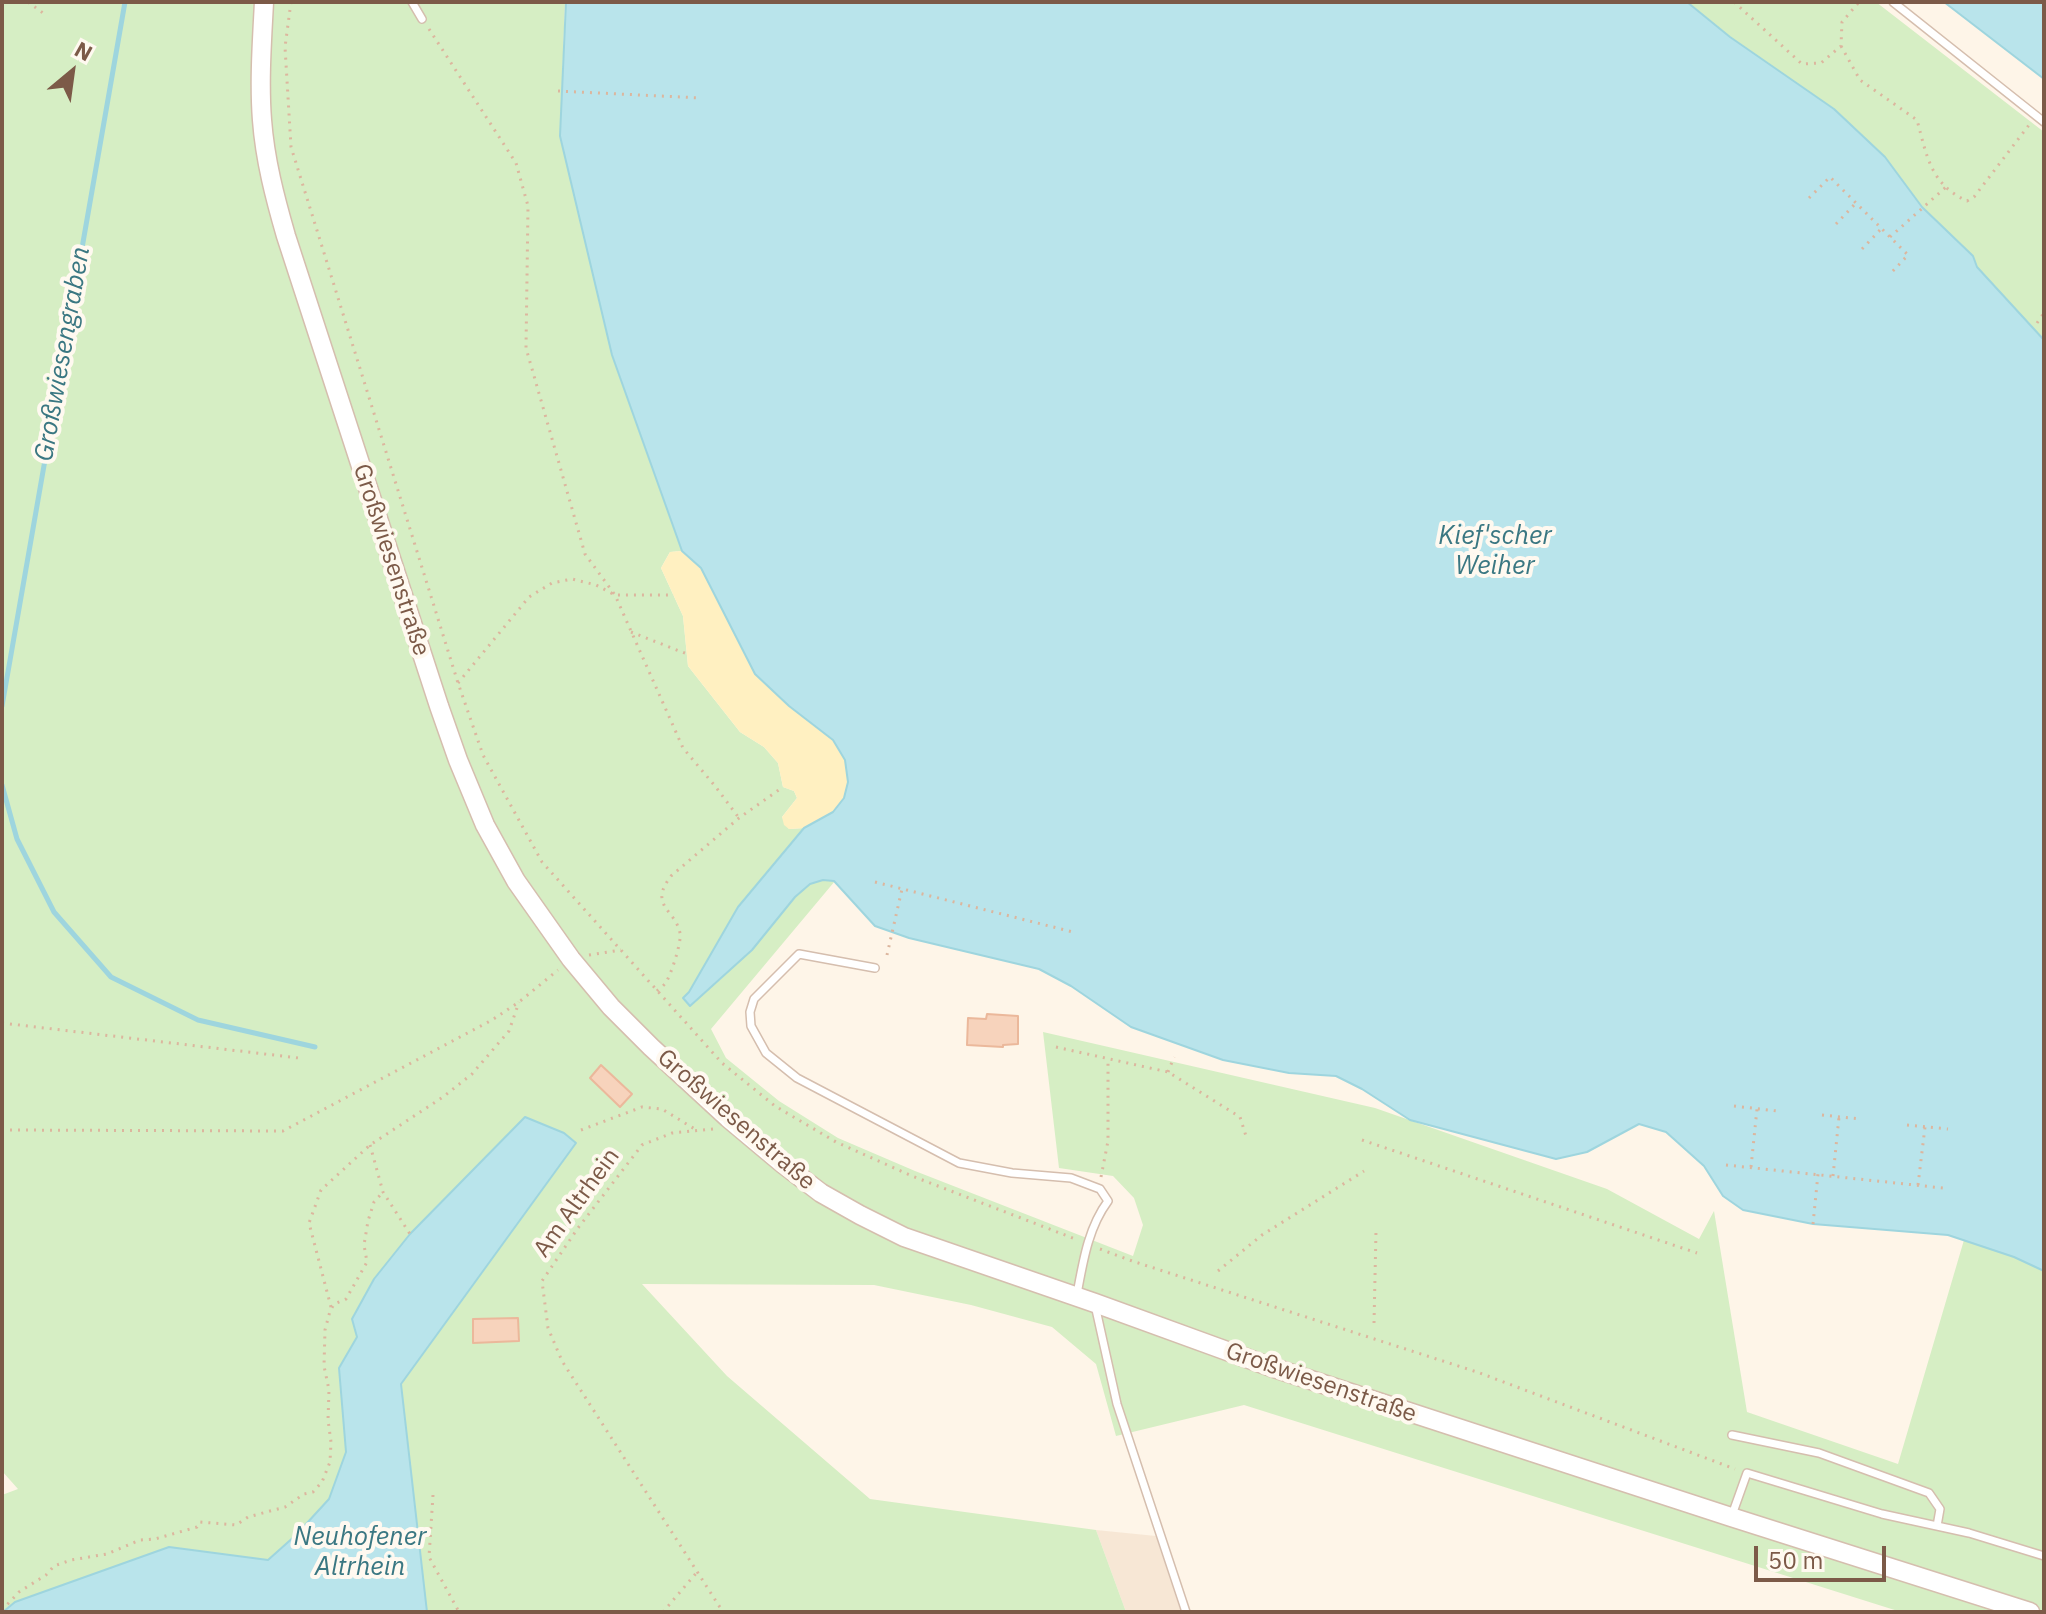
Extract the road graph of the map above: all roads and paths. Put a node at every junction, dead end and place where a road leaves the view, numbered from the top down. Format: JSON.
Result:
{"nodes":[{"id":1,"x":28,"y":2,"type":"edge"},
{"id":2,"x":264,"y":2,"type":"edge"},
{"id":3,"x":291,"y":2,"type":"edge"},
{"id":4,"x":412,"y":2,"type":"edge"},
{"id":5,"x":1734,"y":2,"type":"edge"},
{"id":6,"x":1859,"y":2,"type":"edge"},
{"id":7,"x":1893,"y":2,"type":"edge"},
{"id":8,"x":43,"y":13,"type":"dead end"},
{"id":9,"x":422,"y":19,"type":"joint"},
{"id":10,"x":1841,"y":46,"type":"junction"},
{"id":11,"x":558,"y":91,"type":"dead end"},
{"id":12,"x":701,"y":98,"type":"dead end"},
{"id":13,"x":2036,"y":116,"type":"junction"},
{"id":14,"x":2044,"y":122,"type":"edge"},
{"id":15,"x":1946,"y":187,"type":"junction"},
{"id":16,"x":1809,"y":198,"type":"dead end"},
{"id":17,"x":1856,"y":203,"type":"junction"},
{"id":18,"x":1836,"y":224,"type":"dead end"},
{"id":19,"x":1882,"y":229,"type":"junction"},
{"id":20,"x":1890,"y":237,"type":"junction"},
{"id":21,"x":1862,"y":249,"type":"dead end"},
{"id":22,"x":1890,"y":274,"type":"dead end"},
{"id":23,"x":2044,"y":313,"type":"edge"},
{"id":24,"x":2037,"y":323,"type":"dead end"},
{"id":25,"x":615,"y":595,"type":"junction"},
{"id":26,"x":674,"y":595,"type":"dead end"},
{"id":27,"x":631,"y":632,"type":"junction"},
{"id":28,"x":687,"y":654,"type":"dead end"},
{"id":29,"x":458,"y":683,"type":"junction"},
{"id":30,"x":783,"y":787,"type":"dead end"},
{"id":31,"x":739,"y":818,"type":"junction"},
{"id":32,"x":875,"y":882,"type":"dead end"},
{"id":33,"x":902,"y":889,"type":"junction"},
{"id":34,"x":1073,"y":932,"type":"dead end"},
{"id":35,"x":621,"y":950,"type":"junction"},
{"id":36,"x":887,"y":955,"type":"dead end"},
{"id":37,"x":571,"y":959,"type":"junction"},
{"id":38,"x":875,"y":968,"type":"dead end"},
{"id":39,"x":657,"y":991,"type":"junction"},
{"id":40,"x":519,"y":1002,"type":"junction"},
{"id":41,"x":2,"y":1023,"type":"edge"},
{"id":42,"x":1056,"y":1047,"type":"dead end"},
{"id":43,"x":1174,"y":1057,"type":"dead end"},
{"id":44,"x":299,"y":1058,"type":"dead end"},
{"id":45,"x":1108,"y":1059,"type":"junction"},
{"id":46,"x":1168,"y":1072,"type":"junction"},
{"id":47,"x":1734,"y":1106,"type":"dead end"},
{"id":48,"x":1757,"y":1109,"type":"junction"},
{"id":49,"x":1777,"y":1111,"type":"dead end"},
{"id":50,"x":1822,"y":1115,"type":"dead end"},
{"id":51,"x":1839,"y":1117,"type":"junction"},
{"id":52,"x":728,"y":1118,"type":"junction"},
{"id":53,"x":1860,"y":1119,"type":"dead end"},
{"id":54,"x":1907,"y":1125,"type":"dead end"},
{"id":55,"x":1925,"y":1127,"type":"junction"},
{"id":56,"x":1948,"y":1129,"type":"dead end"},
{"id":57,"x":2,"y":1130,"type":"edge"},
{"id":58,"x":581,"y":1130,"type":"dead end"},
{"id":59,"x":698,"y":1131,"type":"junction"},
{"id":60,"x":1246,"y":1136,"type":"dead end"},
{"id":61,"x":1362,"y":1140,"type":"dead end"},
{"id":62,"x":370,"y":1145,"type":"junction"},
{"id":63,"x":1726,"y":1165,"type":"dead end"},
{"id":64,"x":1751,"y":1167,"type":"junction"},
{"id":65,"x":1364,"y":1171,"type":"dead end"},
{"id":66,"x":1818,"y":1174,"type":"junction"},
{"id":67,"x":1833,"y":1176,"type":"junction"},
{"id":68,"x":1918,"y":1185,"type":"junction"},
{"id":69,"x":1943,"y":1188,"type":"dead end"},
{"id":70,"x":1100,"y":1189,"type":"junction"},
{"id":71,"x":383,"y":1192,"type":"junction"},
{"id":72,"x":1813,"y":1224,"type":"dead end"},
{"id":73,"x":1376,"y":1231,"type":"dead end"},
{"id":74,"x":410,"y":1234,"type":"dead end"},
{"id":75,"x":1088,"y":1244,"type":"junction"},
{"id":76,"x":1697,"y":1253,"type":"dead end"},
{"id":77,"x":1218,"y":1271,"type":"dead end"},
{"id":78,"x":1077,"y":1296,"type":"junction"},
{"id":79,"x":1095,"y":1303,"type":"junction"},
{"id":80,"x":331,"y":1309,"type":"junction"},
{"id":81,"x":1374,"y":1323,"type":"dead end"},
{"id":82,"x":1732,"y":1435,"type":"dead end"},
{"id":83,"x":1747,"y":1473,"type":"junction"},
{"id":84,"x":433,"y":1495,"type":"dead end"},
{"id":85,"x":1731,"y":1517,"type":"junction"},
{"id":86,"x":1937,"y":1526,"type":"junction"},
{"id":87,"x":2044,"y":1556,"type":"edge"},
{"id":88,"x":698,"y":1571,"type":"junction"},
{"id":89,"x":2,"y":1610,"type":"edge"},
{"id":90,"x":459,"y":1612,"type":"edge"},
{"id":91,"x":663,"y":1612,"type":"edge"},
{"id":92,"x":723,"y":1612,"type":"edge"},
{"id":93,"x":1186,"y":1612,"type":"edge"},
{"id":94,"x":2030,"y":1612,"type":"edge"}],
"edges":[{"from":1,"to":8,"type":"path"},
{"from":2,"to":37,"type":"street","name":"Großwiesenstraße"},
{"from":3,"to":29,"type":"path"},
{"from":4,"to":9,"type":"lane"},
{"from":5,"to":10,"type":"path"},
{"from":6,"to":10,"type":"path"},
{"from":7,"to":13,"type":"lane"},
{"from":9,"to":25,"type":"path"},
{"from":10,"to":15,"type":"path"},
{"from":11,"to":12,"type":"path"},
{"from":13,"to":14,"type":"lane"},
{"from":13,"to":15,"type":"path"},
{"from":15,"to":20,"type":"path"},
{"from":16,"to":17,"type":"path"},
{"from":17,"to":18,"type":"path"},
{"from":17,"to":19,"type":"path"},
{"from":19,"to":20,"type":"path"},
{"from":19,"to":21,"type":"path"},
{"from":20,"to":22,"type":"path"},
{"from":23,"to":24,"type":"path"},
{"from":25,"to":26,"type":"path"},
{"from":25,"to":27,"type":"path"},
{"from":25,"to":29,"type":"path"},
{"from":27,"to":28,"type":"path"},
{"from":27,"to":31,"type":"path"},
{"from":29,"to":35,"type":"path"},
{"from":30,"to":31,"type":"path"},
{"from":31,"to":39,"type":"path"},
{"from":32,"to":33,"type":"path"},
{"from":33,"to":34,"type":"path"},
{"from":33,"to":36,"type":"path"},
{"from":35,"to":37,"type":"path"},
{"from":35,"to":39,"type":"path"},
{"from":37,"to":40,"type":"path"},
{"from":37,"to":52,"type":"street","name":"Großwiesenstraße"},
{"from":38,"to":70,"type":"lane"},
{"from":39,"to":75,"type":"path"},
{"from":40,"to":57,"type":"path"},
{"from":40,"to":62,"type":"path"},
{"from":41,"to":44,"type":"path"},
{"from":42,"to":45,"type":"path"},
{"from":43,"to":46,"type":"path"},
{"from":45,"to":46,"type":"path"},
{"from":45,"to":70,"type":"path"},
{"from":46,"to":60,"type":"path"},
{"from":47,"to":48,"type":"path"},
{"from":48,"to":49,"type":"path"},
{"from":48,"to":64,"type":"path"},
{"from":50,"to":51,"type":"path"},
{"from":51,"to":53,"type":"path"},
{"from":51,"to":67,"type":"path"},
{"from":52,"to":59,"type":"path","name":"Am Altrhein"},
{"from":52,"to":78,"type":"street","name":"Großwiesenstraße"},
{"from":54,"to":55,"type":"path"},
{"from":55,"to":56,"type":"path"},
{"from":55,"to":68,"type":"path"},
{"from":58,"to":59,"type":"path"},
{"from":59,"to":88,"type":"path","name":"Am Altrhein"},
{"from":61,"to":76,"type":"path"},
{"from":62,"to":71,"type":"path"},
{"from":62,"to":80,"type":"path"},
{"from":63,"to":64,"type":"path"},
{"from":64,"to":66,"type":"path"},
{"from":65,"to":77,"type":"path"},
{"from":66,"to":67,"type":"path"},
{"from":66,"to":72,"type":"path"},
{"from":67,"to":68,"type":"path"},
{"from":68,"to":69,"type":"path"},
{"from":70,"to":75,"type":"lane"},
{"from":71,"to":74,"type":"path"},
{"from":71,"to":80,"type":"path"},
{"from":73,"to":81,"type":"path"},
{"from":75,"to":78,"type":"lane"},
{"from":75,"to":83,"type":"path"},
{"from":78,"to":79,"type":"street","name":"Großwiesenstraße"},
{"from":79,"to":85,"type":"street","name":"Großwiesenstraße"},
{"from":79,"to":93,"type":"lane"},
{"from":80,"to":89,"type":"path"},
{"from":82,"to":86,"type":"lane"},
{"from":83,"to":85,"type":"lane"},
{"from":83,"to":86,"type":"lane"},
{"from":84,"to":90,"type":"path"},
{"from":85,"to":94,"type":"street","name":"Großwiesenstraße"},
{"from":86,"to":87,"type":"lane"},
{"from":88,"to":91,"type":"path"},
{"from":88,"to":92,"type":"path","name":"Am Altrhein"}]}
